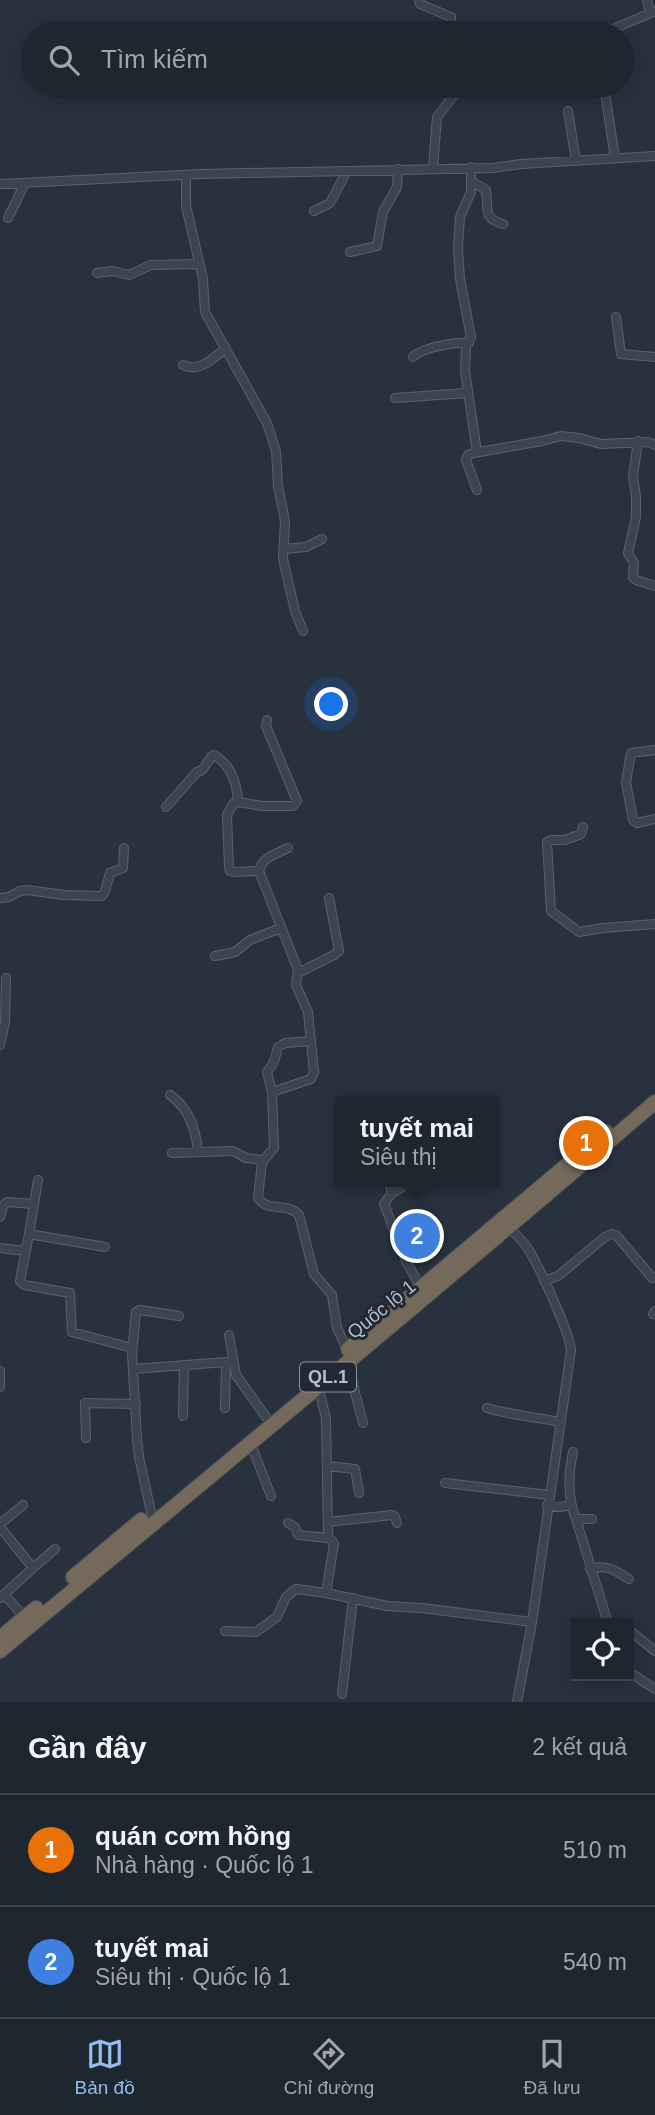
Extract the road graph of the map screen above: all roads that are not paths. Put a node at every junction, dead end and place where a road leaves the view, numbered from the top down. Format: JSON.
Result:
{"nodes":[{"id":1,"x":419,"y":0,"type":"edge"},
{"id":2,"x":648,"y":0,"type":"edge"},
{"id":3,"x":653,"y":12,"type":"edge"},
{"id":4,"x":451,"y":21,"type":"edge"},
{"id":5,"x":632,"y":21,"type":"edge"},
{"id":6,"x":452,"y":98,"type":"edge"},
{"id":7,"x":606,"y":98,"type":"edge"},
{"id":8,"x":568,"y":111,"type":"dead end"},
{"id":9,"x":655,"y":156,"type":"edge"},
{"id":10,"x":615,"y":158,"type":"junction"},
{"id":11,"x":576,"y":161,"type":"junction"},
{"id":12,"x":471,"y":167,"type":"junction"},
{"id":13,"x":433,"y":168,"type":"junction"},
{"id":14,"x":398,"y":169,"type":"junction"},
{"id":15,"x":347,"y":171,"type":"junction"},
{"id":16,"x":193,"y":175,"type":"junction"},
{"id":17,"x":471,"y":181,"type":"junction"},
{"id":18,"x":25,"y":183,"type":"junction"},
{"id":19,"x":0,"y":184,"type":"edge"},
{"id":20,"x":314,"y":211,"type":"dead end"},
{"id":21,"x":8,"y":218,"type":"dead end"},
{"id":22,"x":503,"y":224,"type":"dead end"},
{"id":23,"x":350,"y":251,"type":"dead end"},
{"id":24,"x":199,"y":264,"type":"junction"},
{"id":25,"x":97,"y":273,"type":"dead end"},
{"id":26,"x":616,"y":317,"type":"dead end"},
{"id":27,"x":468,"y":343,"type":"junction"},
{"id":28,"x":226,"y":348,"type":"junction"},
{"id":29,"x":413,"y":357,"type":"dead end"},
{"id":30,"x":655,"y":357,"type":"edge"},
{"id":31,"x":184,"y":365,"type":"dead end"},
{"id":32,"x":467,"y":393,"type":"junction"},
{"id":33,"x":396,"y":398,"type":"dead end"},
{"id":34,"x":638,"y":441,"type":"junction"},
{"id":35,"x":655,"y":445,"type":"edge"},
{"id":36,"x":477,"y":452,"type":"junction"},
{"id":37,"x":477,"y":491,"type":"dead end"},
{"id":38,"x":323,"y":539,"type":"dead end"},
{"id":39,"x":288,"y":549,"type":"junction"},
{"id":40,"x":655,"y":586,"type":"edge"},
{"id":41,"x":303,"y":631,"type":"dead end"},
{"id":42,"x":267,"y":720,"type":"dead end"},
{"id":43,"x":655,"y":750,"type":"edge"},
{"id":44,"x":239,"y":802,"type":"junction"},
{"id":45,"x":166,"y":807,"type":"dead end"},
{"id":46,"x":655,"y":819,"type":"edge"},
{"id":47,"x":583,"y":827,"type":"dead end"},
{"id":48,"x":124,"y":848,"type":"dead end"},
{"id":49,"x":288,"y":848,"type":"dead end"},
{"id":50,"x":259,"y":871,"type":"junction"},
{"id":51,"x":0,"y":898,"type":"edge"},
{"id":52,"x":329,"y":898,"type":"dead end"},
{"id":53,"x":655,"y":924,"type":"edge"},
{"id":54,"x":281,"y":928,"type":"junction"},
{"id":55,"x":215,"y":956,"type":"dead end"},
{"id":56,"x":298,"y":973,"type":"junction"},
{"id":57,"x":6,"y":978,"type":"dead end"},
{"id":58,"x":311,"y":1041,"type":"junction"},
{"id":59,"x":0,"y":1045,"type":"edge"},
{"id":60,"x":655,"y":1090,"type":"edge"},
{"id":61,"x":272,"y":1092,"type":"junction"},
{"id":62,"x":170,"y":1095,"type":"dead end"},
{"id":63,"x":655,"y":1102,"type":"edge"},
{"id":64,"x":198,"y":1152,"type":"junction"},
{"id":65,"x":172,"y":1153,"type":"dead end"},
{"id":66,"x":263,"y":1160,"type":"junction"},
{"id":67,"x":38,"y":1180,"type":"dead end"},
{"id":68,"x":391,"y":1187,"type":"edge"},
{"id":69,"x":402,"y":1187,"type":"edge"},
{"id":70,"x":391,"y":1194,"type":"junction"},
{"id":71,"x":33,"y":1204,"type":"junction"},
{"id":72,"x":0,"y":1217,"type":"edge"},
{"id":73,"x":506,"y":1224,"type":"junction"},
{"id":74,"x":29,"y":1234,"type":"junction"},
{"id":75,"x":105,"y":1247,"type":"dead end"},
{"id":76,"x":0,"y":1248,"type":"edge"},
{"id":77,"x":25,"y":1251,"type":"junction"},
{"id":78,"x":655,"y":1277,"type":"edge"},
{"id":79,"x":544,"y":1281,"type":"junction"},
{"id":80,"x":421,"y":1288,"type":"junction"},
{"id":81,"x":179,"y":1316,"type":"dead end"},
{"id":82,"x":229,"y":1335,"type":"dead end"},
{"id":83,"x":132,"y":1348,"type":"junction"},
{"id":84,"x":347,"y":1356,"type":"junction"},
{"id":85,"x":184,"y":1365,"type":"junction"},
{"id":86,"x":133,"y":1369,"type":"junction"},
{"id":87,"x":0,"y":1371,"type":"edge"},
{"id":88,"x":318,"y":1386,"type":"junction"},
{"id":89,"x":0,"y":1387,"type":"edge"},
{"id":90,"x":135,"y":1404,"type":"junction"},
{"id":91,"x":225,"y":1408,"type":"dead end"},
{"id":92,"x":487,"y":1408,"type":"dead end"},
{"id":93,"x":183,"y":1416,"type":"dead end"},
{"id":94,"x":266,"y":1417,"type":"junction"},
{"id":95,"x":560,"y":1422,"type":"junction"},
{"id":96,"x":363,"y":1423,"type":"dead end"},
{"id":97,"x":86,"y":1438,"type":"dead end"},
{"id":98,"x":250,"y":1442,"type":"junction"},
{"id":99,"x":573,"y":1452,"type":"dead end"},
{"id":100,"x":327,"y":1466,"type":"junction"},
{"id":101,"x":445,"y":1483,"type":"dead end"},
{"id":102,"x":359,"y":1493,"type":"dead end"},
{"id":103,"x":549,"y":1495,"type":"junction"},
{"id":104,"x":271,"y":1496,"type":"dead end"},
{"id":105,"x":23,"y":1505,"type":"dead end"},
{"id":106,"x":571,"y":1505,"type":"junction"},
{"id":107,"x":554,"y":1506,"type":"junction"},
{"id":108,"x":151,"y":1512,"type":"junction"},
{"id":109,"x":576,"y":1519,"type":"junction"},
{"id":110,"x":592,"y":1519,"type":"dead end"},
{"id":111,"x":328,"y":1521,"type":"junction"},
{"id":112,"x":288,"y":1523,"type":"dead end"},
{"id":113,"x":397,"y":1523,"type":"dead end"},
{"id":114,"x":0,"y":1525,"type":"edge"},
{"id":115,"x":329,"y":1538,"type":"junction"},
{"id":116,"x":55,"y":1549,"type":"dead end"},
{"id":117,"x":33,"y":1568,"type":"junction"},
{"id":118,"x":590,"y":1569,"type":"junction"},
{"id":119,"x":629,"y":1578,"type":"dead end"},
{"id":120,"x":326,"y":1593,"type":"junction"},
{"id":121,"x":2,"y":1596,"type":"edge"},
{"id":122,"x":353,"y":1598,"type":"junction"},
{"id":123,"x":24,"y":1618,"type":"junction"},
{"id":124,"x":606,"y":1618,"type":"edge"},
{"id":125,"x":532,"y":1622,"type":"junction"},
{"id":126,"x":225,"y":1631,"type":"dead end"},
{"id":127,"x":634,"y":1634,"type":"edge"},
{"id":128,"x":0,"y":1638,"type":"edge"},
{"id":129,"x":0,"y":1651,"type":"edge"},
{"id":130,"x":655,"y":1651,"type":"edge"},
{"id":131,"x":634,"y":1675,"type":"edge"},
{"id":132,"x":655,"y":1689,"type":"edge"},
{"id":133,"x":342,"y":1694,"type":"dead end"},
{"id":134,"x":517,"y":1702,"type":"edge"}],
"edges":[{"from":1,"to":4,"type":"street"},
{"from":2,"to":3,"type":"street"},
{"from":3,"to":5,"type":"street"},
{"from":6,"to":13,"type":"street"},
{"from":7,"to":10,"type":"street"},
{"from":8,"to":11,"type":"street"},
{"from":9,"to":10,"type":"street"},
{"from":10,"to":11,"type":"street"},
{"from":11,"to":12,"type":"street"},
{"from":12,"to":13,"type":"street"},
{"from":12,"to":17,"type":"street"},
{"from":13,"to":14,"type":"street"},
{"from":14,"to":15,"type":"street"},
{"from":14,"to":23,"type":"street"},
{"from":15,"to":16,"type":"street"},
{"from":15,"to":20,"type":"street"},
{"from":16,"to":18,"type":"street"},
{"from":16,"to":24,"type":"street"},
{"from":17,"to":22,"type":"street"},
{"from":17,"to":27,"type":"street"},
{"from":18,"to":19,"type":"street"},
{"from":18,"to":21,"type":"street"},
{"from":24,"to":25,"type":"street"},
{"from":24,"to":28,"type":"street"},
{"from":26,"to":30,"type":"street"},
{"from":27,"to":29,"type":"street"},
{"from":27,"to":32,"type":"street"},
{"from":28,"to":31,"type":"street"},
{"from":28,"to":39,"type":"street"},
{"from":32,"to":33,"type":"street"},
{"from":32,"to":36,"type":"street"},
{"from":34,"to":35,"type":"street"},
{"from":34,"to":36,"type":"street"},
{"from":34,"to":40,"type":"street"},
{"from":36,"to":37,"type":"street"},
{"from":38,"to":39,"type":"street"},
{"from":39,"to":41,"type":"street"},
{"from":42,"to":44,"type":"street"},
{"from":43,"to":46,"type":"street"},
{"from":44,"to":45,"type":"street"},
{"from":44,"to":50,"type":"street"},
{"from":47,"to":53,"type":"street"},
{"from":48,"to":51,"type":"street"},
{"from":49,"to":50,"type":"street"},
{"from":50,"to":54,"type":"street"},
{"from":52,"to":56,"type":"street"},
{"from":54,"to":55,"type":"street"},
{"from":54,"to":56,"type":"street"},
{"from":56,"to":58,"type":"street"},
{"from":57,"to":59,"type":"street"},
{"from":58,"to":61,"type":"street"},
{"from":58,"to":61,"type":"street"},
{"from":60,"to":73,"type":"highway","name":"Quốc lộ 1","number":"QL.1"},
{"from":61,"to":66,"type":"street"},
{"from":62,"to":64,"type":"street"},
{"from":63,"to":73,"type":"highway","name":"Quốc lộ 1","number":"QL.1"},
{"from":64,"to":65,"type":"street"},
{"from":64,"to":66,"type":"street"},
{"from":66,"to":84,"type":"street"},
{"from":67,"to":71,"type":"street"},
{"from":68,"to":70,"type":"street"},
{"from":69,"to":70,"type":"street"},
{"from":70,"to":80,"type":"street"},
{"from":71,"to":72,"type":"street"},
{"from":71,"to":74,"type":"street"},
{"from":73,"to":79,"type":"street"},
{"from":73,"to":80,"type":"highway","name":"Quốc lộ 1","number":"QL.1"},
{"from":73,"to":84,"type":"highway","name":"Quốc lộ 1","number":"QL.1"},
{"from":74,"to":75,"type":"street"},
{"from":74,"to":77,"type":"street"},
{"from":76,"to":77,"type":"street"},
{"from":77,"to":83,"type":"street"},
{"from":78,"to":79,"type":"street"},
{"from":79,"to":95,"type":"street"},
{"from":80,"to":84,"type":"highway","name":"Quốc lộ 1","number":"QL.1"},
{"from":81,"to":83,"type":"street"},
{"from":82,"to":94,"type":"street"},
{"from":83,"to":86,"type":"street"},
{"from":84,"to":88,"type":"highway","name":"Quốc lộ 1","number":"QL.1"},
{"from":84,"to":94,"type":"highway","name":"Quốc lộ 1","number":"QL.1"},
{"from":84,"to":96,"type":"street"},
{"from":85,"to":86,"type":"street"},
{"from":85,"to":91,"type":"street"},
{"from":85,"to":93,"type":"street"},
{"from":86,"to":90,"type":"street"},
{"from":87,"to":89,"type":"street"},
{"from":88,"to":98,"type":"highway","name":"Quốc lộ 1","number":"QL.1"},
{"from":88,"to":100,"type":"street"},
{"from":90,"to":97,"type":"street"},
{"from":90,"to":108,"type":"street"},
{"from":92,"to":95,"type":"street"},
{"from":94,"to":108,"type":"highway","name":"Quốc lộ 1","number":"QL.1"},
{"from":95,"to":103,"type":"street"},
{"from":98,"to":104,"type":"street"},
{"from":98,"to":129,"type":"highway","name":"Quốc lộ 1","number":"QL.1"},
{"from":99,"to":106,"type":"street"},
{"from":100,"to":102,"type":"street"},
{"from":100,"to":111,"type":"street"},
{"from":101,"to":103,"type":"street"},
{"from":103,"to":107,"type":"street"},
{"from":105,"to":114,"type":"street"},
{"from":106,"to":107,"type":"street"},
{"from":106,"to":109,"type":"street"},
{"from":107,"to":125,"type":"street"},
{"from":108,"to":123,"type":"highway","name":"Quốc lộ 1","number":"QL.1"},
{"from":109,"to":110,"type":"street"},
{"from":109,"to":118,"type":"street"},
{"from":111,"to":113,"type":"street"},
{"from":111,"to":115,"type":"street"},
{"from":112,"to":115,"type":"street"},
{"from":114,"to":117,"type":"street"},
{"from":115,"to":120,"type":"street"},
{"from":116,"to":117,"type":"street"},
{"from":117,"to":121,"type":"street"},
{"from":118,"to":119,"type":"street"},
{"from":118,"to":124,"type":"street"},
{"from":120,"to":122,"type":"street"},
{"from":120,"to":126,"type":"street"},
{"from":121,"to":123,"type":"street"},
{"from":122,"to":125,"type":"street"},
{"from":122,"to":133,"type":"street"},
{"from":123,"to":128,"type":"highway","name":"Quốc lộ 1","number":"QL.1"},
{"from":125,"to":134,"type":"street"},
{"from":127,"to":130,"type":"street"},
{"from":131,"to":132,"type":"street"}]}
